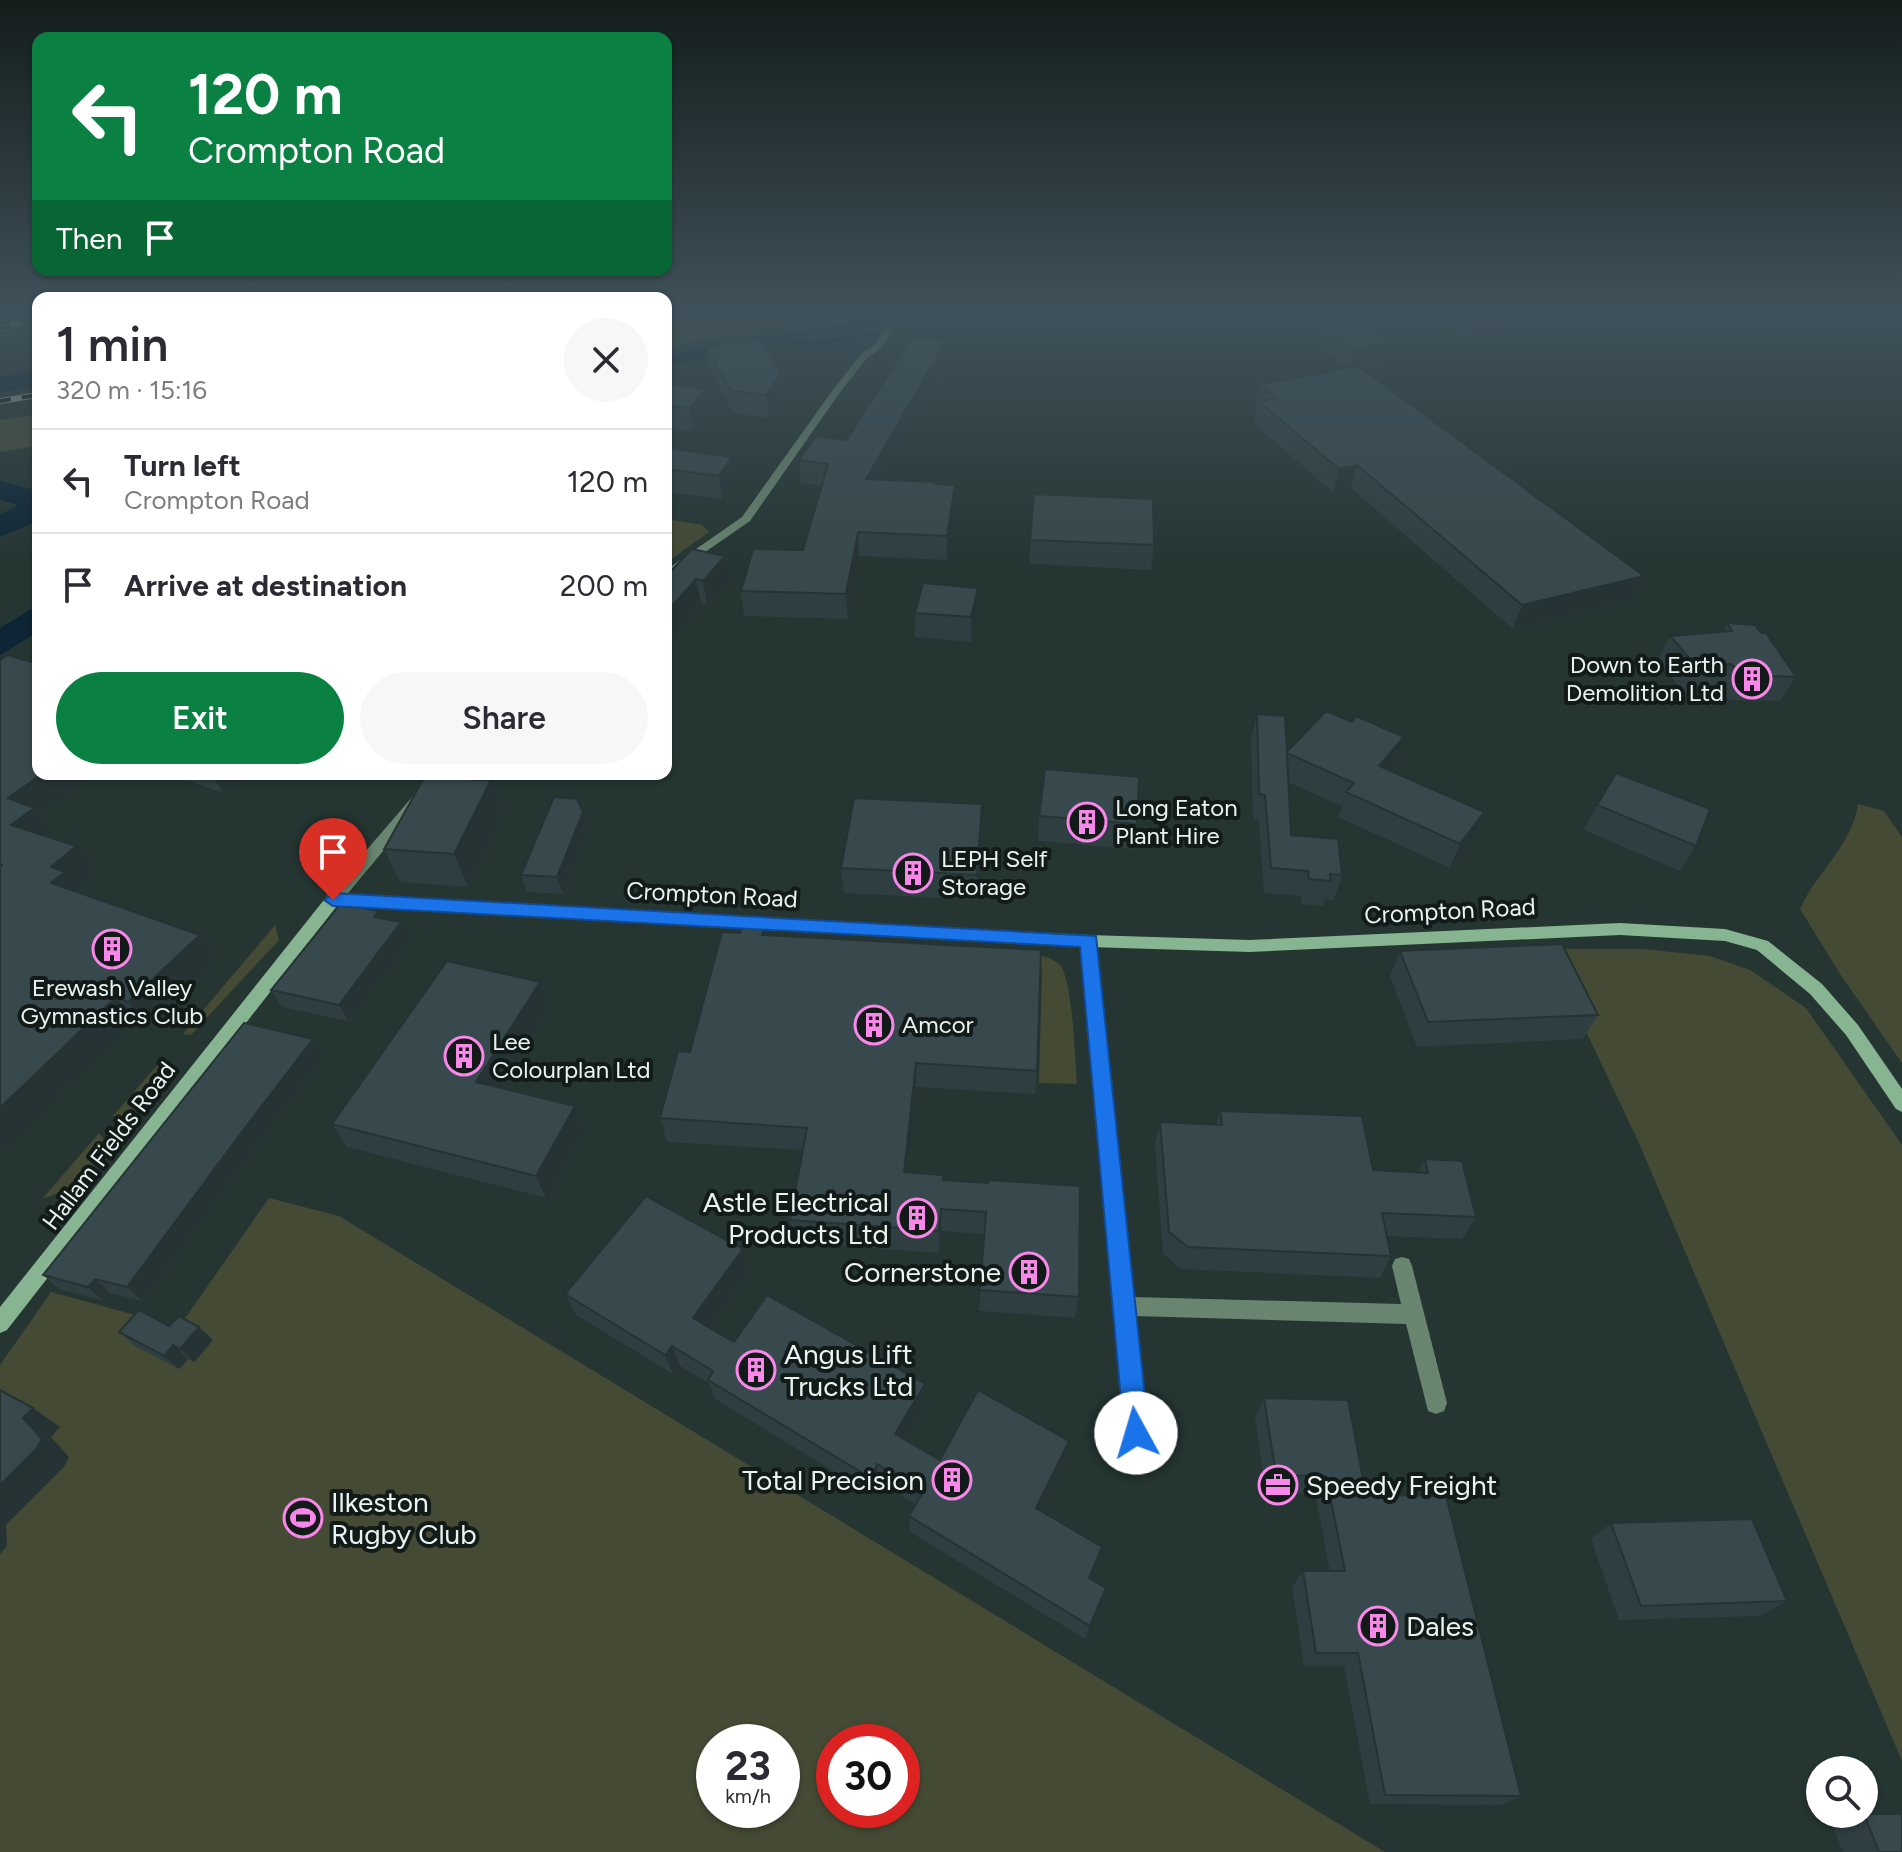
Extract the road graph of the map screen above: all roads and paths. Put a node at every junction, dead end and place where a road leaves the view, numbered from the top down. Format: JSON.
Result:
{"nodes":[{"id":1,"x":832,"y":397,"type":"edge"},
{"id":2,"x":672,"y":571,"type":"edge"},
{"id":3,"x":435,"y":780,"type":"edge"},
{"id":4,"x":333,"y":900,"type":"junction"},
{"id":5,"x":1089,"y":941,"type":"junction"},
{"id":6,"x":1902,"y":1104,"type":"edge"},
{"id":7,"x":1402,"y":1266,"type":"dead end"},
{"id":8,"x":1124,"y":1306,"type":"junction"},
{"id":9,"x":1414,"y":1314,"type":"junction"},
{"id":10,"x":0,"y":1323,"type":"edge"},
{"id":11,"x":1436,"y":1403,"type":"dead end"},
{"id":12,"x":1136,"y":1433,"type":"dead end"}],
"edges":[{"from":1,"to":2,"type":"street"},
{"from":3,"to":4,"type":"street","name":"Hallam Fields Road"},
{"from":4,"to":5,"type":"street","name":"Crompton Road"},
{"from":4,"to":10,"type":"street","name":"Hallam Fields Road"},
{"from":5,"to":6,"type":"street","name":"Crompton Road"},
{"from":5,"to":8,"type":"street"},
{"from":7,"to":9,"type":"street"},
{"from":8,"to":9,"type":"street"},
{"from":8,"to":12,"type":"street"},
{"from":9,"to":11,"type":"street"}]}
